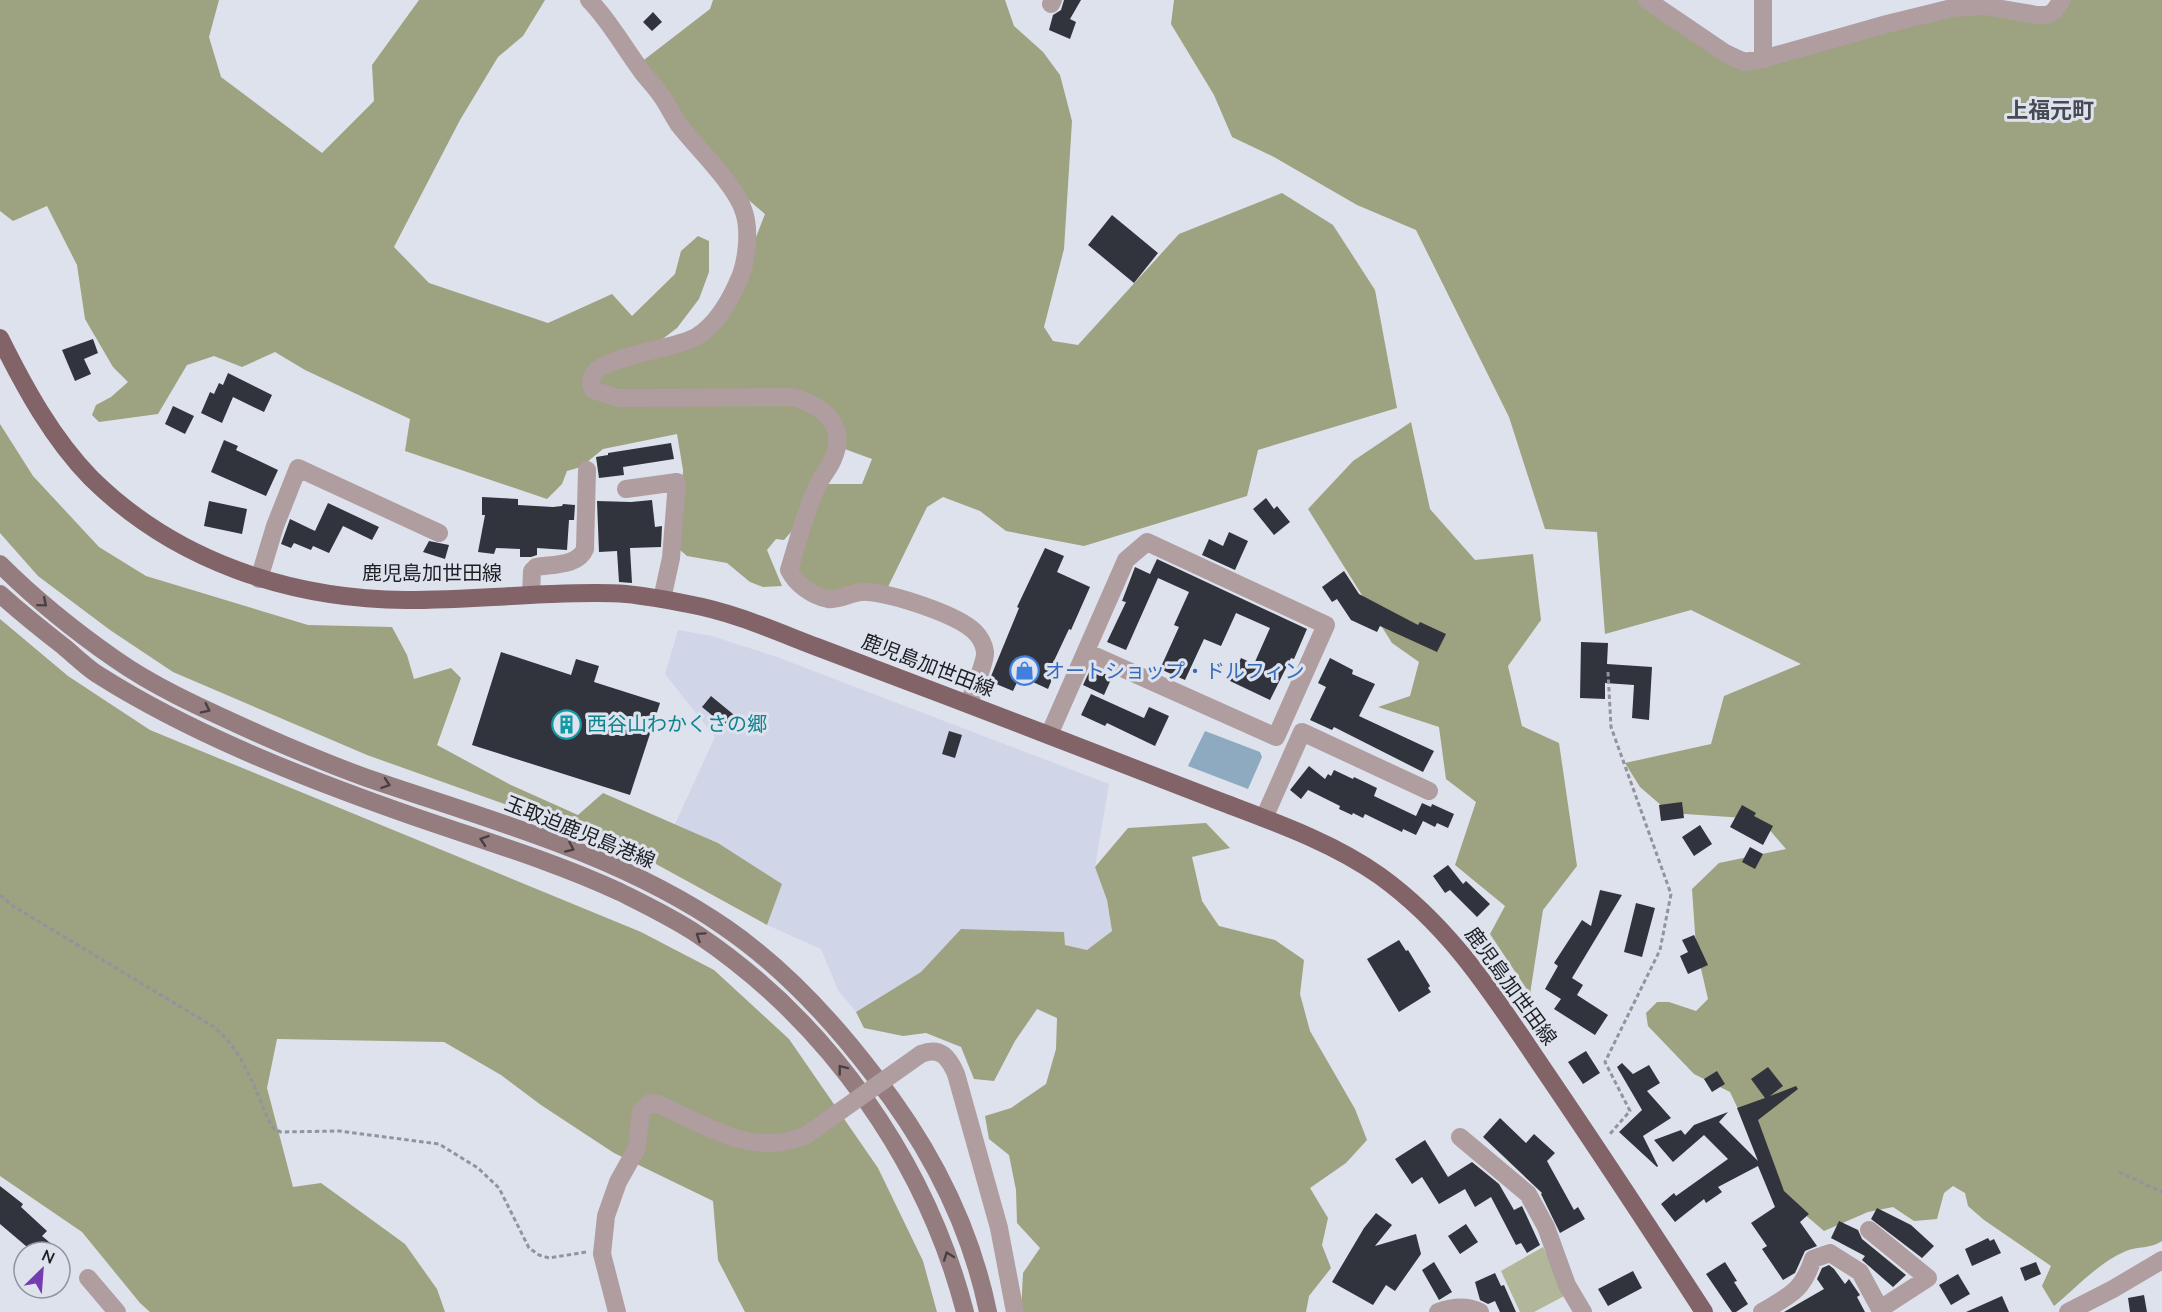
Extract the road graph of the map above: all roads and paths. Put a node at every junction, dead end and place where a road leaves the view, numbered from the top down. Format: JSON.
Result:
{"nodes":[{"id":1,"x":589,"y":0,"type":"edge"},
{"id":2,"x":1647,"y":0,"type":"edge"},
{"id":3,"x":1763,"y":0,"type":"edge"},
{"id":4,"x":2062,"y":0,"type":"edge"},
{"id":5,"x":1763,"y":59,"type":"junction"},
{"id":6,"x":0,"y":338,"type":"edge"},
{"id":7,"x":587,"y":470,"type":"dead end"},
{"id":8,"x":626,"y":489,"type":"dead end"},
{"id":9,"x":439,"y":533,"type":"dead end"},
{"id":10,"x":0,"y":564,"type":"edge"},
{"id":11,"x":259,"y":579,"type":"junction"},
{"id":12,"x":0,"y":594,"type":"edge"},
{"id":13,"x":531,"y":595,"type":"junction"},
{"id":14,"x":662,"y":600,"type":"junction"},
{"id":15,"x":1086,"y":652,"type":"junction"},
{"id":16,"x":1608,"y":672,"type":"dead end"},
{"id":17,"x":969,"y":704,"type":"junction"},
{"id":18,"x":1049,"y":735,"type":"junction"},
{"id":19,"x":1429,"y":791,"type":"dead end"},
{"id":20,"x":1264,"y":818,"type":"junction"},
{"id":21,"x":0,"y":895,"type":"edge"},
{"id":22,"x":1460,"y":1137,"type":"dead end"},
{"id":23,"x":1597,"y":1148,"type":"junction"},
{"id":24,"x":2119,"y":1172,"type":"dead end"},
{"id":25,"x":2162,"y":1192,"type":"edge"},
{"id":26,"x":1869,"y":1230,"type":"dead end"},
{"id":27,"x":602,"y":1254,"type":"junction"},
{"id":28,"x":2162,"y":1260,"type":"edge"},
{"id":29,"x":88,"y":1278,"type":"dead end"},
{"id":30,"x":117,"y":1312,"type":"edge"},
{"id":31,"x":617,"y":1312,"type":"edge"},
{"id":32,"x":965,"y":1312,"type":"edge"},
{"id":33,"x":988,"y":1312,"type":"edge"},
{"id":34,"x":1015,"y":1312,"type":"edge"},
{"id":35,"x":1438,"y":1312,"type":"edge"},
{"id":36,"x":1480,"y":1312,"type":"edge"},
{"id":37,"x":1583,"y":1312,"type":"edge"},
{"id":38,"x":1704,"y":1312,"type":"edge"},
{"id":39,"x":1762,"y":1312,"type":"edge"},
{"id":40,"x":2068,"y":1312,"type":"edge"}],
"edges":[{"from":1,"to":17,"type":"street"},
{"from":2,"to":5,"type":"street"},
{"from":3,"to":5,"type":"street"},
{"from":4,"to":5,"type":"street"},
{"from":6,"to":11,"type":"main road","name":"鹿児島加世田線"},
{"from":7,"to":13,"type":"street"},
{"from":8,"to":14,"type":"street"},
{"from":9,"to":11,"type":"street"},
{"from":10,"to":33,"type":"main road","name":"玉取迫鹿児島港線","one_way":true},
{"from":11,"to":13,"type":"main road","name":"鹿児島加世田線"},
{"from":32,"to":12,"type":"main road","name":"玉取迫鹿児島港線","one_way":true},
{"from":13,"to":14,"type":"main road","name":"鹿児島加世田線"},
{"from":14,"to":17,"type":"main road","name":"鹿児島加世田線"},
{"from":15,"to":15,"type":"street"},
{"from":15,"to":18,"type":"street"},
{"from":16,"to":23,"type":"path"},
{"from":17,"to":18,"type":"main road","name":"鹿児島加世田線"},
{"from":18,"to":20,"type":"main road","name":"鹿児島加世田線"},
{"from":19,"to":20,"type":"street"},
{"from":20,"to":23,"type":"main road","name":"鹿児島加世田線"},
{"from":21,"to":27,"type":"path"},
{"from":22,"to":37,"type":"street"},
{"from":23,"to":38,"type":"main road","name":"鹿児島加世田線"},
{"from":24,"to":25,"type":"path"},
{"from":26,"to":39,"type":"street"},
{"from":27,"to":31,"type":"street"},
{"from":27,"to":34,"type":"street","bridge":true},
{"from":28,"to":40,"type":"street"},
{"from":29,"to":30,"type":"street"},
{"from":35,"to":36,"type":"street"}]}
